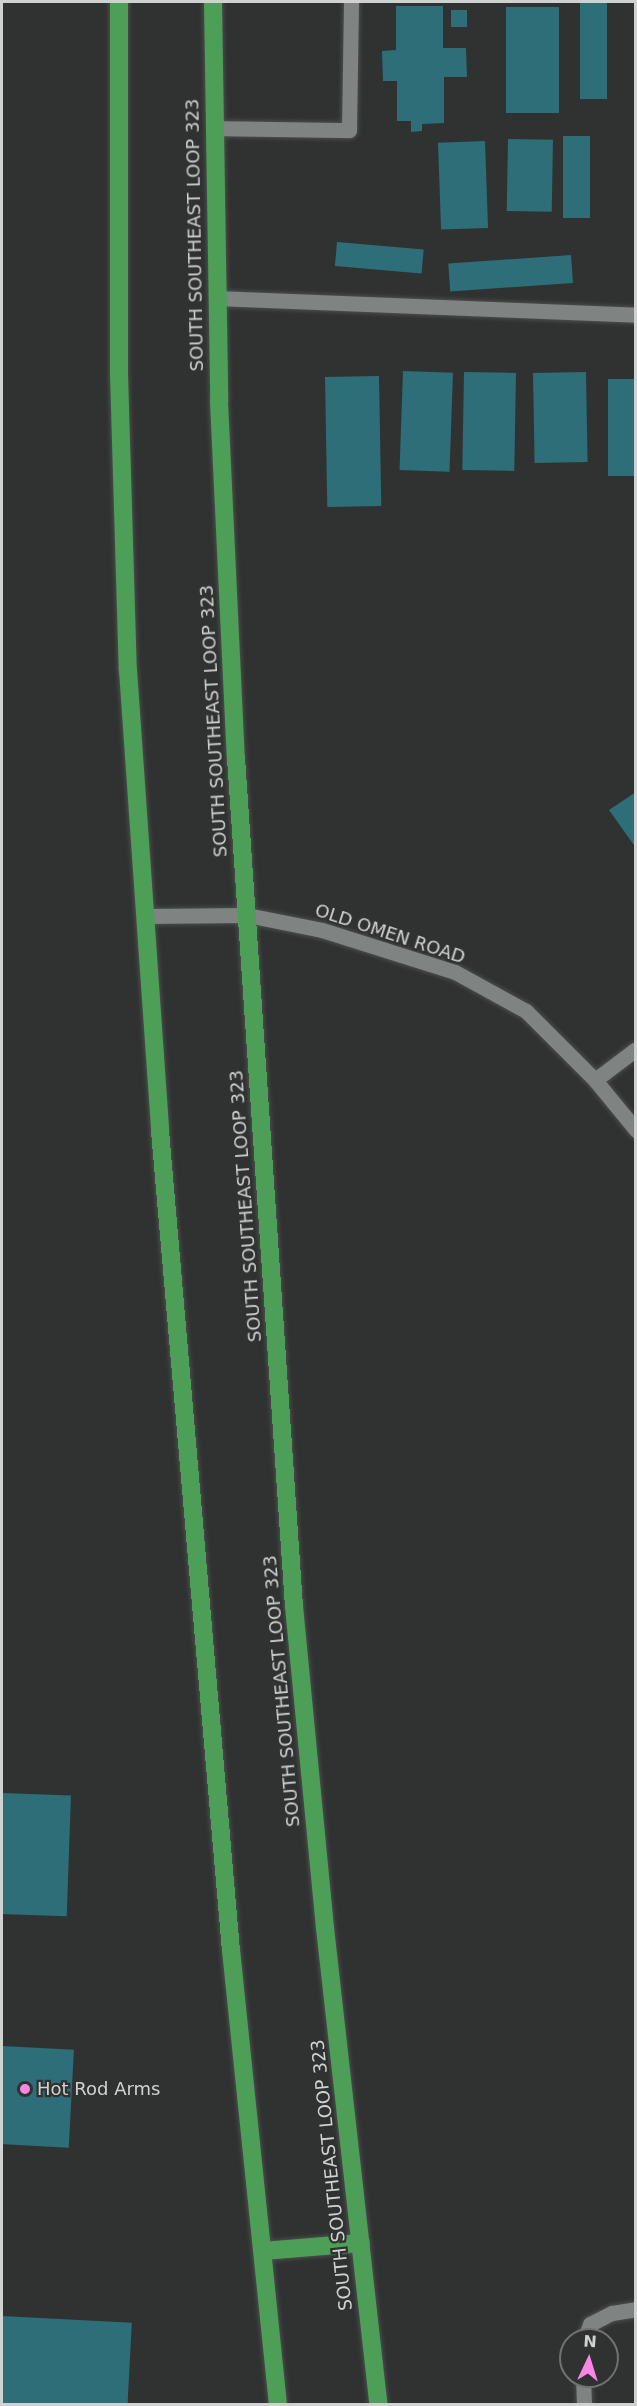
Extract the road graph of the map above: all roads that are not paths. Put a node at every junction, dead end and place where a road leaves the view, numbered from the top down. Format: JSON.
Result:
{"nodes":[{"id":1,"x":119,"y":2,"type":"edge"},
{"id":2,"x":213,"y":2,"type":"edge"},
{"id":3,"x":351,"y":2,"type":"edge"},
{"id":4,"x":215,"y":128,"type":"junction"},
{"id":5,"x":217,"y":298,"type":"junction"},
{"id":6,"x":636,"y":315,"type":"edge"},
{"id":7,"x":247,"y":915,"type":"junction"},
{"id":8,"x":146,"y":916,"type":"junction"},
{"id":9,"x":636,"y":1049,"type":"edge"},
{"id":10,"x":595,"y":1080,"type":"junction"},
{"id":11,"x":636,"y":1130,"type":"edge"},
{"id":12,"x":361,"y":2243,"type":"junction"},
{"id":13,"x":262,"y":2251,"type":"junction"},
{"id":14,"x":636,"y":2309,"type":"edge"},
{"id":15,"x":588,"y":2328,"type":"edge"},
{"id":16,"x":583,"y":2388,"type":"edge"},
{"id":17,"x":278,"y":2404,"type":"edge"},
{"id":18,"x":378,"y":2404,"type":"edge"},
{"id":19,"x":584,"y":2404,"type":"edge"}],
"edges":[{"from":1,"to":8,"type":"highway"},
{"from":2,"to":4,"type":"highway","name":"SOUTH SOUTHEAST LOOP 323"},
{"from":3,"to":4,"type":"street"},
{"from":4,"to":5,"type":"highway","name":"SOUTH SOUTHEAST LOOP 323"},
{"from":5,"to":6,"type":"street"},
{"from":5,"to":7,"type":"highway","name":"SOUTH SOUTHEAST LOOP 323"},
{"from":7,"to":8,"type":"street","name":"OLD OMEN ROAD"},
{"from":7,"to":10,"type":"street","name":"OLD OMEN ROAD"},
{"from":7,"to":12,"type":"highway","name":"SOUTH SOUTHEAST LOOP 323"},
{"from":8,"to":13,"type":"highway"},
{"from":9,"to":10,"type":"street"},
{"from":10,"to":11,"type":"street","name":"OLD OMEN ROAD"},
{"from":12,"to":13,"type":"highway"},
{"from":12,"to":18,"type":"highway","name":"SOUTH SOUTHEAST LOOP 323"},
{"from":13,"to":17,"type":"highway"},
{"from":14,"to":15,"type":"street"},
{"from":16,"to":19,"type":"street"}]}
